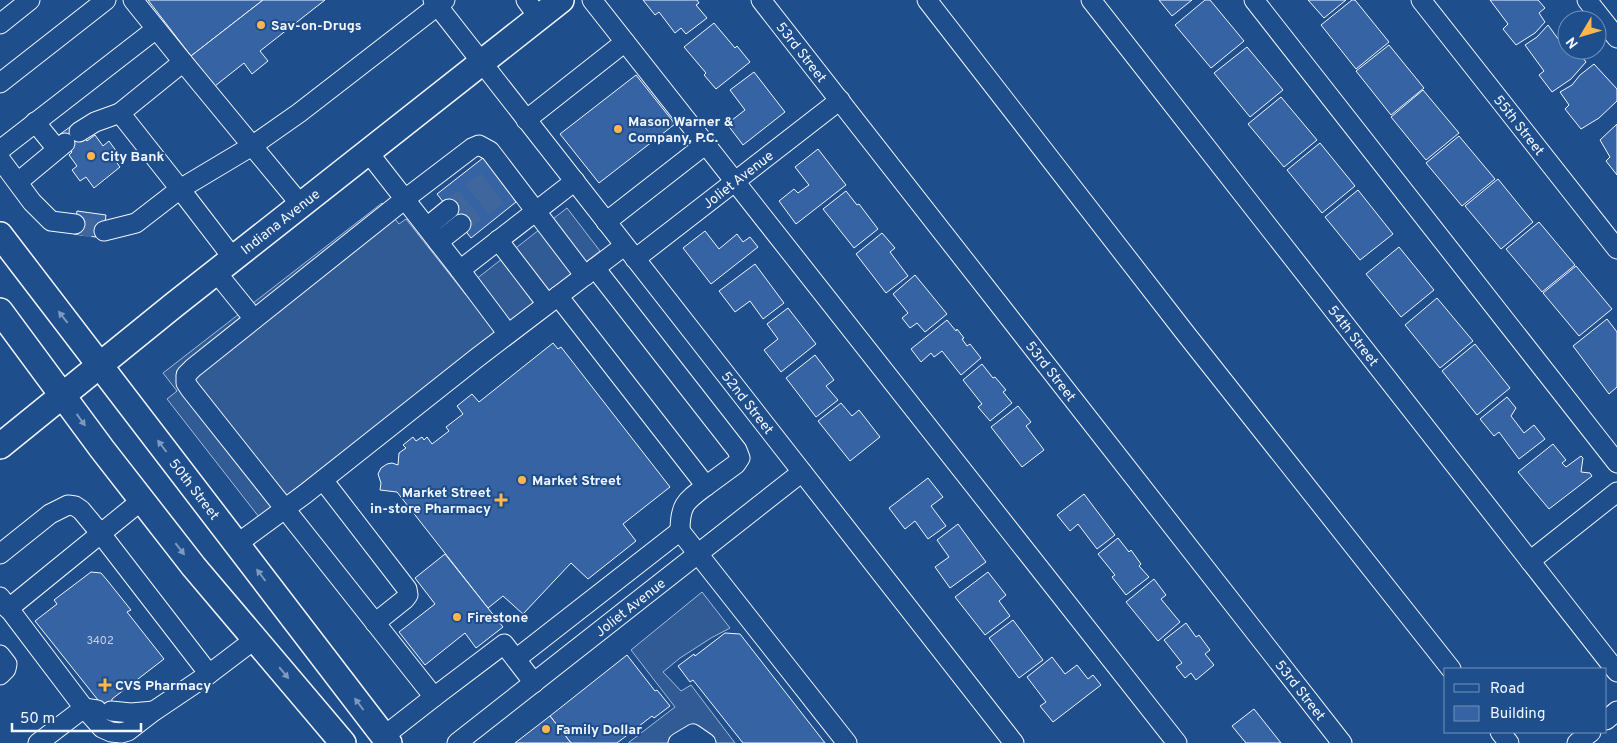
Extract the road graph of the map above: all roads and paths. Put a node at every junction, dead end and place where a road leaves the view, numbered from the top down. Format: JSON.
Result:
{"nodes":[{"id":1,"x":30,"y":0,"type":"edge"},
{"id":2,"x":106,"y":0,"type":"edge"},
{"id":3,"x":133,"y":0,"type":"edge"},
{"id":4,"x":562,"y":0,"type":"edge"},
{"id":5,"x":592,"y":0,"type":"edge"},
{"id":6,"x":761,"y":0,"type":"edge"},
{"id":7,"x":927,"y":0,"type":"edge"},
{"id":8,"x":1091,"y":0,"type":"edge"},
{"id":9,"x":1254,"y":0,"type":"edge"},
{"id":10,"x":1421,"y":0,"type":"edge"},
{"id":11,"x":1587,"y":0,"type":"edge"},
{"id":12,"x":438,"y":2,"type":"edge"},
{"id":13,"x":532,"y":9,"type":"edge"},
{"id":14,"x":0,"y":24,"type":"edge"},
{"id":15,"x":156,"y":29,"type":"junction"},
{"id":16,"x":1617,"y":38,"type":"edge"},
{"id":17,"x":625,"y":42,"type":"junction"},
{"id":18,"x":182,"y":62,"type":"junction"},
{"id":19,"x":482,"y":62,"type":"junction"},
{"id":20,"x":0,"y":83,"type":"edge"},
{"id":21,"x":840,"y":100,"type":"junction"},
{"id":22,"x":120,"y":113,"type":"junction"},
{"id":23,"x":526,"y":120,"type":"junction"},
{"id":24,"x":35,"y":122,"type":"junction"},
{"id":25,"x":67,"y":141,"type":"junction"},
{"id":26,"x":706,"y":144,"type":"junction"},
{"id":27,"x":252,"y":146,"type":"junction"},
{"id":28,"x":0,"y":150,"type":"edge"},
{"id":29,"x":368,"y":152,"type":"junction"},
{"id":30,"x":0,"y":159,"type":"edge"},
{"id":31,"x":575,"y":181,"type":"junction"},
{"id":32,"x":736,"y":181,"type":"junction"},
{"id":33,"x":18,"y":182,"type":"junction"},
{"id":34,"x":180,"y":189,"type":"junction"},
{"id":35,"x":404,"y":199,"type":"junction"},
{"id":36,"x":301,"y":205,"type":"junction"},
{"id":37,"x":449,"y":209,"type":"tunnel mouth"},
{"id":38,"x":536,"y":212,"type":"junction"},
{"id":39,"x":606,"y":222,"type":"junction"},
{"id":40,"x":75,"y":224,"type":"tunnel mouth"},
{"id":41,"x":461,"y":224,"type":"tunnel mouth"},
{"id":42,"x":426,"y":227,"type":"junction"},
{"id":43,"x":104,"y":231,"type":"tunnel mouth"},
{"id":44,"x":0,"y":236,"type":"edge"},
{"id":45,"x":498,"y":240,"type":"junction"},
{"id":46,"x":438,"y":242,"type":"junction"},
{"id":47,"x":1617,"y":249,"type":"edge"},
{"id":48,"x":630,"y":252,"type":"junction"},
{"id":49,"x":225,"y":265,"type":"junction"},
{"id":50,"x":460,"y":270,"type":"junction"},
{"id":51,"x":590,"y":272,"type":"junction"},
{"id":52,"x":552,"y":300,"type":"junction"},
{"id":53,"x":0,"y":310,"type":"edge"},
{"id":54,"x":254,"y":319,"type":"junction"},
{"id":55,"x":508,"y":334,"type":"junction"},
{"id":56,"x":100,"y":365,"type":"junction"},
{"id":57,"x":63,"y":396,"type":"junction"},
{"id":58,"x":0,"y":446,"type":"edge"},
{"id":59,"x":1617,"y":463,"type":"edge"},
{"id":60,"x":802,"y":472,"type":"junction"},
{"id":61,"x":322,"y":480,"type":"junction"},
{"id":62,"x":706,"y":486,"type":"junction"},
{"id":63,"x":1617,"y":492,"type":"edge"},
{"id":64,"x":142,"y":500,"type":"junction"},
{"id":65,"x":284,"y":509,"type":"junction"},
{"id":66,"x":680,"y":531,"type":"junction"},
{"id":67,"x":101,"y":534,"type":"junction"},
{"id":68,"x":237,"y":544,"type":"junction"},
{"id":69,"x":0,"y":554,"type":"edge"},
{"id":70,"x":698,"y":554,"type":"junction"},
{"id":71,"x":1530,"y":561,"type":"junction"},
{"id":72,"x":4,"y":603,"type":"edge"},
{"id":73,"x":375,"y":623,"type":"junction"},
{"id":74,"x":255,"y":639,"type":"junction"},
{"id":75,"x":0,"y":656,"type":"edge"},
{"id":76,"x":516,"y":659,"type":"junction"},
{"id":77,"x":1450,"y":668,"type":"edge"},
{"id":78,"x":1617,"y":672,"type":"edge"},
{"id":79,"x":209,"y":674,"type":"junction"},
{"id":80,"x":0,"y":675,"type":"edge"},
{"id":81,"x":534,"y":683,"type":"junction"},
{"id":82,"x":434,"y":697,"type":"junction"},
{"id":83,"x":97,"y":710,"type":"junction"},
{"id":84,"x":154,"y":711,"type":"junction"},
{"id":85,"x":1617,"y":711,"type":"edge"},
{"id":86,"x":1607,"y":719,"type":"edge"},
{"id":87,"x":1501,"y":733,"type":"edge"},
{"id":88,"x":1590,"y":733,"type":"edge"},
{"id":89,"x":386,"y":739,"type":"edge"},
{"id":90,"x":38,"y":743,"type":"edge"},
{"id":91,"x":343,"y":743,"type":"edge"},
{"id":92,"x":457,"y":743,"type":"edge"},
{"id":93,"x":678,"y":743,"type":"edge"},
{"id":94,"x":706,"y":743,"type":"edge"},
{"id":95,"x":847,"y":743,"type":"edge"},
{"id":96,"x":1014,"y":743,"type":"edge"},
{"id":97,"x":1177,"y":743,"type":"edge"},
{"id":98,"x":1342,"y":743,"type":"edge"},
{"id":99,"x":1509,"y":743,"type":"edge"},
{"id":100,"x":1577,"y":743,"type":"edge"}],
"edges":[{"from":1,"to":14,"type":"street"},
{"from":2,"to":20,"type":"street"},
{"from":3,"to":15,"type":"street"},
{"from":4,"to":13,"type":"main road","name":"Indiana Avenue"},
{"from":5,"to":17,"type":"street"},
{"from":6,"to":21,"type":"street","name":"53rd Street"},
{"from":7,"to":77,"type":"street"},
{"from":8,"to":71,"type":"street","name":"54th Street"},
{"from":9,"to":59,"type":"street"},
{"from":10,"to":47,"type":"street","name":"55th Street"},
{"from":11,"to":16,"type":"street"},
{"from":12,"to":19,"type":"street","name":"52nd Street"},
{"from":12,"to":27,"type":"street"},
{"from":13,"to":19,"type":"main road","name":"Indiana Avenue"},
{"from":15,"to":18,"type":"street"},
{"from":15,"to":24,"type":"street"},
{"from":17,"to":23,"type":"street"},
{"from":17,"to":26,"type":"street"},
{"from":18,"to":22,"type":"street"},
{"from":18,"to":27,"type":"street"},
{"from":19,"to":23,"type":"street","name":"52nd Street"},
{"from":19,"to":29,"type":"main road","name":"Indiana Avenue"},
{"from":21,"to":32,"type":"street","name":"Joliet Avenue"},
{"from":21,"to":98,"type":"street","name":"53rd Street"},
{"from":22,"to":25,"type":"street"},
{"from":22,"to":34,"type":"street"},
{"from":23,"to":31,"type":"street","name":"52nd Street"},
{"from":24,"to":25,"type":"street"},
{"from":24,"to":28,"type":"street"},
{"from":25,"to":33,"type":"street"},
{"from":26,"to":32,"type":"street"},
{"from":26,"to":39,"type":"street"},
{"from":27,"to":34,"type":"street"},
{"from":27,"to":36,"type":"street"},
{"from":29,"to":35,"type":"street"},
{"from":29,"to":36,"type":"main road","name":"Indiana Avenue"},
{"from":30,"to":33,"type":"street"},
{"from":31,"to":38,"type":"street"},
{"from":31,"to":39,"type":"street","name":"52nd Street"},
{"from":32,"to":48,"type":"street","name":"Joliet Avenue"},
{"from":32,"to":97,"type":"street"},
{"from":33,"to":40,"type":"street"},
{"from":34,"to":43,"type":"street"},
{"from":34,"to":49,"type":"street"},
{"from":35,"to":38,"type":"street"},
{"from":35,"to":42,"type":"street"},
{"from":35,"to":54,"type":"street"},
{"from":36,"to":49,"type":"main road","name":"Indiana Avenue"},
{"from":37,"to":42,"type":"street"},
{"from":38,"to":45,"type":"street"},
{"from":38,"to":51,"type":"street"},
{"from":39,"to":48,"type":"street","name":"52nd Street"},
{"from":41,"to":46,"type":"street"},
{"from":42,"to":46,"type":"street"},
{"from":56,"to":44,"type":"main road","name":"50th Street","one_way":true},
{"from":45,"to":50,"type":"street"},
{"from":45,"to":52,"type":"street"},
{"from":46,"to":50,"type":"street"},
{"from":48,"to":51,"type":"street","name":"Joliet Avenue"},
{"from":48,"to":60,"type":"street","name":"52nd Street"},
{"from":49,"to":54,"type":"street"},
{"from":49,"to":56,"type":"main road","name":"Indiana Avenue"},
{"from":50,"to":55,"type":"street"},
{"from":51,"to":52,"type":"street","name":"Joliet Avenue"},
{"from":51,"to":62,"type":"street"},
{"from":52,"to":55,"type":"street","name":"Joliet Avenue"},
{"from":52,"to":62,"type":"street"},
{"from":53,"to":57,"type":"main road"},
{"from":54,"to":65,"type":"street"},
{"from":55,"to":61,"type":"street","name":"Joliet Avenue"},
{"from":56,"to":57,"type":"main road","name":"Indiana Avenue"},
{"from":68,"to":56,"type":"main road","name":"50th Street","one_way":true},
{"from":57,"to":58,"type":"main road","name":"Indiana Avenue"},
{"from":57,"to":64,"type":"main road","one_way":true},
{"from":60,"to":70,"type":"street","name":"Joliet Avenue"},
{"from":60,"to":96,"type":"street","name":"52nd Street"},
{"from":61,"to":65,"type":"street","name":"Joliet Avenue"},
{"from":61,"to":73,"type":"street"},
{"from":62,"to":66,"type":"street"},
{"from":63,"to":71,"type":"street"},
{"from":64,"to":67,"type":"street"},
{"from":64,"to":74,"type":"main road","one_way":true},
{"from":65,"to":68,"type":"street","name":"Joliet Avenue"},
{"from":65,"to":73,"type":"street"},
{"from":66,"to":70,"type":"street"},
{"from":66,"to":76,"type":"street"},
{"from":67,"to":69,"type":"street"},
{"from":67,"to":72,"type":"street"},
{"from":67,"to":79,"type":"street"},
{"from":89,"to":68,"type":"main road","name":"50th Street","one_way":true},
{"from":70,"to":81,"type":"street","name":"Joliet Avenue"},
{"from":70,"to":95,"type":"street"},
{"from":71,"to":78,"type":"street","name":"54th Street"},
{"from":72,"to":83,"type":"street"},
{"from":73,"to":82,"type":"street"},
{"from":74,"to":79,"type":"street"},
{"from":74,"to":91,"type":"main road","one_way":true},
{"from":75,"to":80,"type":"street"},
{"from":76,"to":81,"type":"street"},
{"from":76,"to":82,"type":"street"},
{"from":79,"to":84,"type":"street"},
{"from":81,"to":92,"type":"street","name":"Joliet Avenue"},
{"from":82,"to":89,"type":"street"},
{"from":83,"to":84,"type":"street"},
{"from":83,"to":84,"type":"street"},
{"from":83,"to":90,"type":"street"},
{"from":85,"to":86,"type":"street"},
{"from":87,"to":99,"type":"street"},
{"from":88,"to":100,"type":"street"},
{"from":93,"to":94,"type":"street"}]}
